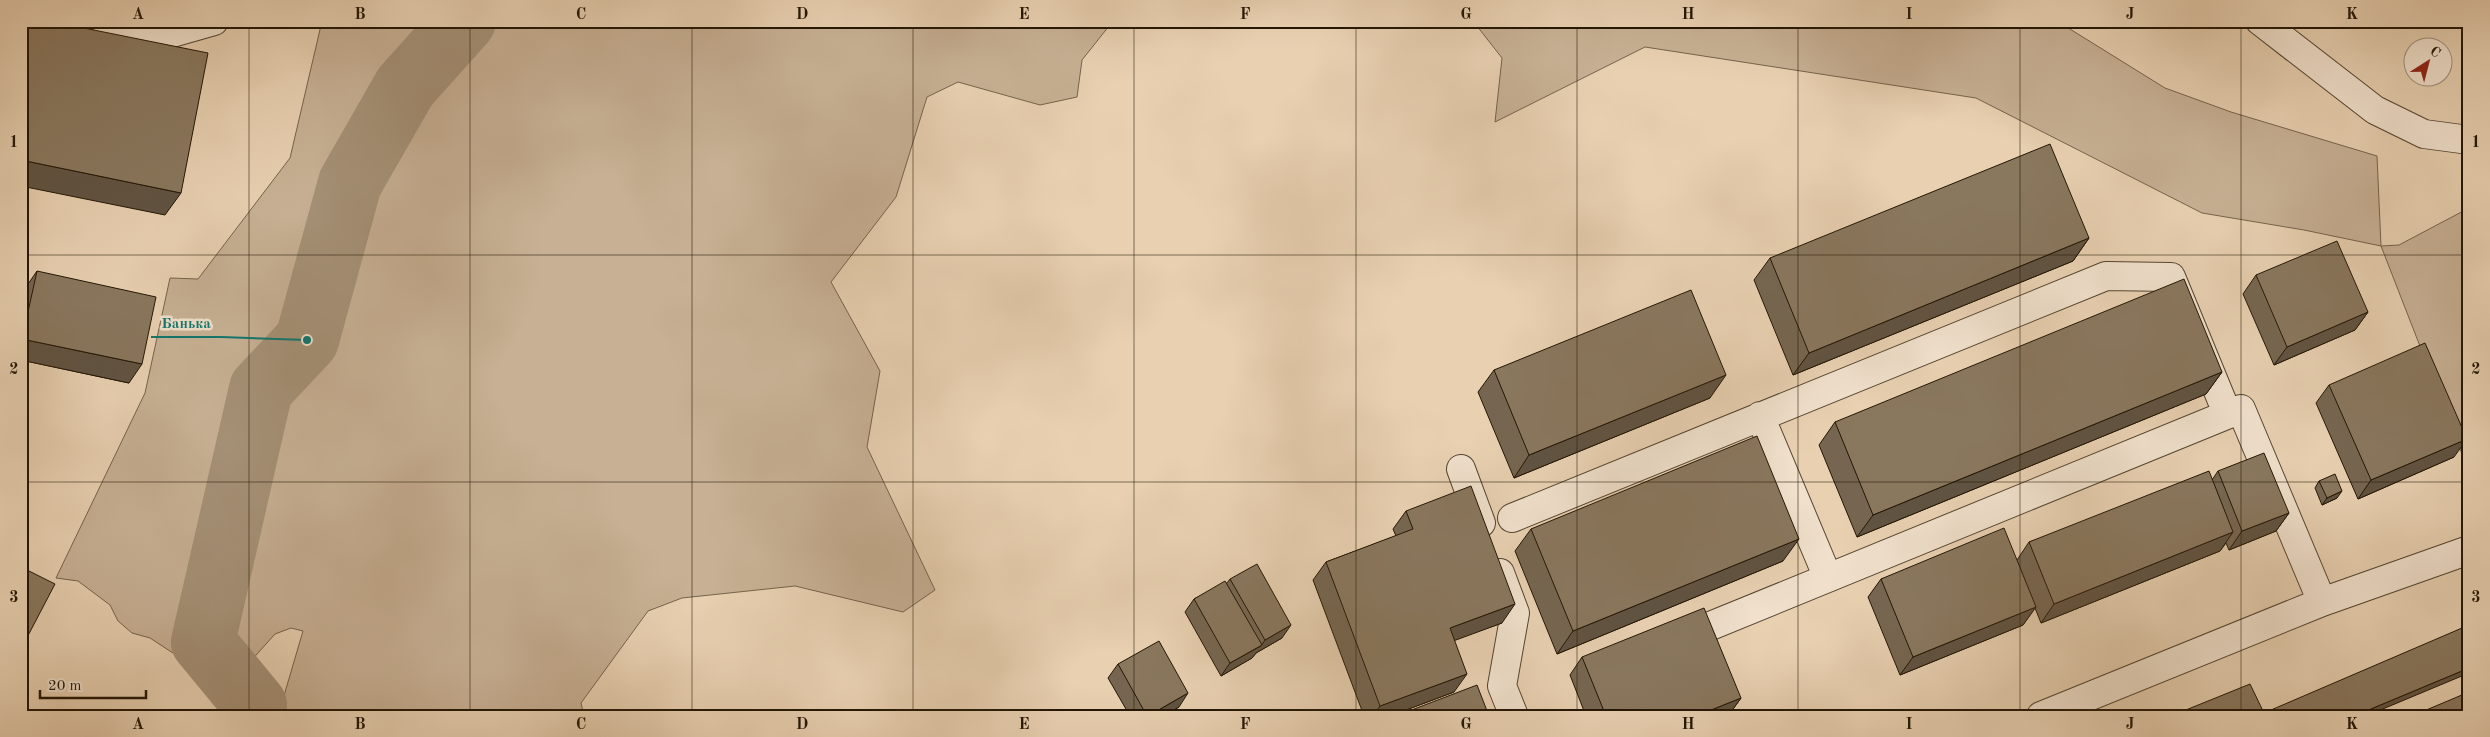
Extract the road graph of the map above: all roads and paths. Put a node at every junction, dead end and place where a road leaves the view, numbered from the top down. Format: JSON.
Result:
{"nodes":[{"id":1,"x":105,"y":21,"type":"edge"},
{"id":2,"x":214,"y":21,"type":"edge"},
{"id":3,"x":2260,"y":21,"type":"edge"},
{"id":4,"x":2469,"y":140,"type":"edge"},
{"id":5,"x":2227,"y":413,"type":"junction"},
{"id":6,"x":1760,"y":416,"type":"junction"},
{"id":7,"x":1461,"y":470,"type":"dead end"},
{"id":8,"x":1512,"y":518,"type":"dead end"},
{"id":9,"x":2469,"y":550,"type":"edge"},
{"id":10,"x":1828,"y":578,"type":"junction"},
{"id":11,"x":2322,"y":602,"type":"junction"},
{"id":12,"x":1703,"y":629,"type":"edge"},
{"id":13,"x":1514,"y":716,"type":"edge"},
{"id":14,"x":2041,"y":716,"type":"edge"}],
"edges":[{"from":1,"to":2,"type":"lane"},
{"from":3,"to":4,"type":"lane"},
{"from":5,"to":6,"type":"lane"},
{"from":5,"to":10,"type":"lane"},
{"from":5,"to":11,"type":"lane"},
{"from":6,"to":8,"type":"lane"},
{"from":6,"to":10,"type":"lane"},
{"from":7,"to":13,"type":"lane"},
{"from":9,"to":11,"type":"lane"},
{"from":10,"to":12,"type":"lane"},
{"from":11,"to":14,"type":"lane"}]}
